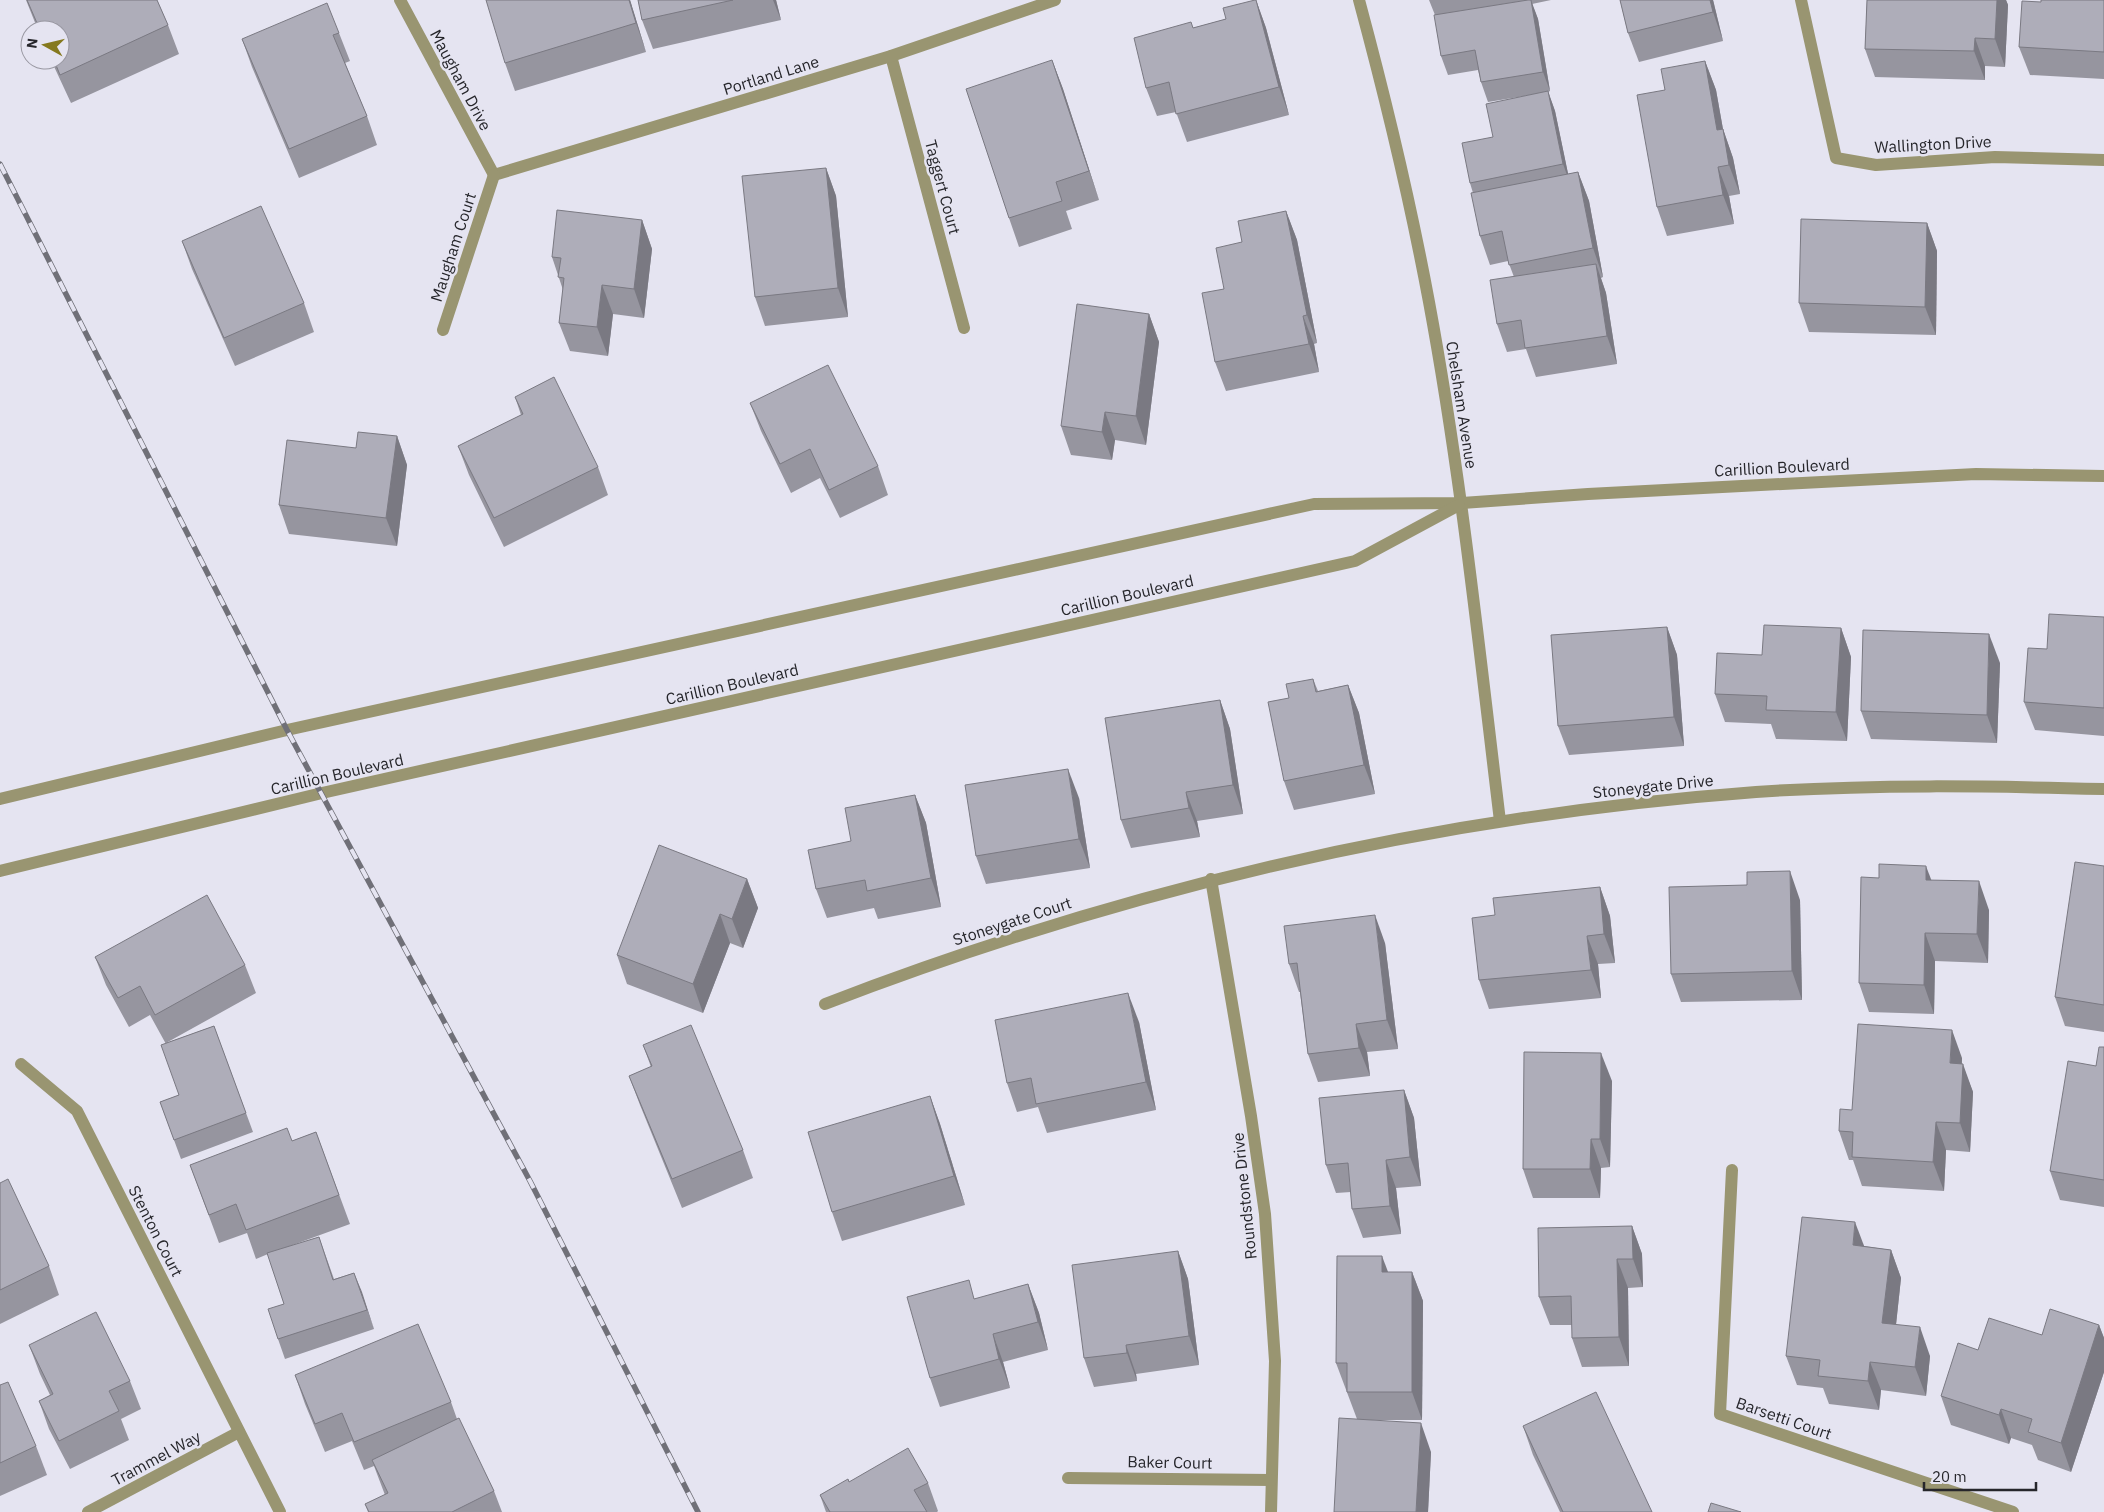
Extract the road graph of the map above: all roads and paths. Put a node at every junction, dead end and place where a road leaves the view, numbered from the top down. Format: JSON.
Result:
{"nodes":[{"id":1,"x":400,"y":0,"type":"edge"},
{"id":2,"x":1056,"y":0,"type":"edge"},
{"id":3,"x":1359,"y":0,"type":"edge"},
{"id":4,"x":1801,"y":0,"type":"edge"},
{"id":5,"x":891,"y":56,"type":"junction"},
{"id":6,"x":2104,"y":160,"type":"edge"},
{"id":7,"x":494,"y":175,"type":"junction"},
{"id":8,"x":964,"y":328,"type":"dead end"},
{"id":9,"x":443,"y":330,"type":"dead end"},
{"id":10,"x":2104,"y":476,"type":"edge"},
{"id":11,"x":1462,"y":503,"type":"junction"},
{"id":12,"x":2104,"y":789,"type":"edge"},
{"id":13,"x":0,"y":799,"type":"edge"},
{"id":14,"x":1500,"y":821,"type":"junction"},
{"id":15,"x":0,"y":871,"type":"edge"},
{"id":16,"x":1211,"y":879,"type":"junction"},
{"id":17,"x":825,"y":1004,"type":"dead end"},
{"id":18,"x":20,"y":1064,"type":"dead end"},
{"id":19,"x":1732,"y":1170,"type":"dead end"},
{"id":20,"x":240,"y":1432,"type":"junction"},
{"id":21,"x":1068,"y":1478,"type":"dead end"},
{"id":22,"x":1271,"y":1480,"type":"junction"},
{"id":23,"x":88,"y":1512,"type":"edge"},
{"id":24,"x":280,"y":1512,"type":"edge"},
{"id":25,"x":1271,"y":1512,"type":"edge"},
{"id":26,"x":2013,"y":1512,"type":"edge"}],
"edges":[{"from":1,"to":7,"type":"street","name":"Maugham Drive"},
{"from":2,"to":5,"type":"street","name":"Portland Lane"},
{"from":3,"to":11,"type":"street","name":"Chelsham Avenue"},
{"from":4,"to":6,"type":"street","name":"Wallington Drive"},
{"from":5,"to":7,"type":"street","name":"Portland Lane"},
{"from":5,"to":8,"type":"street","name":"Taggert Court"},
{"from":7,"to":9,"type":"street","name":"Maugham Court"},
{"from":10,"to":11,"type":"street","name":"Carillion Boulevard"},
{"from":11,"to":13,"type":"street","name":"Carillion Boulevard"},
{"from":11,"to":14,"type":"street","name":"Chelsham Avenue"},
{"from":11,"to":15,"type":"street","name":"Carillion Boulevard"},
{"from":12,"to":14,"type":"street","name":"Stoneygate Drive"},
{"from":14,"to":16,"type":"street","name":"Stoneygate Drive"},
{"from":16,"to":17,"type":"street","name":"Stoneygate Court"},
{"from":16,"to":22,"type":"street","name":"Roundstone Drive"},
{"from":18,"to":20,"type":"street","name":"Stenton Court"},
{"from":19,"to":26,"type":"street","name":"Barsetti Court"},
{"from":20,"to":23,"type":"street","name":"Trammel Way"},
{"from":20,"to":24,"type":"street","name":"Stenton Court"},
{"from":21,"to":22,"type":"street","name":"Baker Court"},
{"from":22,"to":25,"type":"street","name":"Roundstone Drive"}]}
